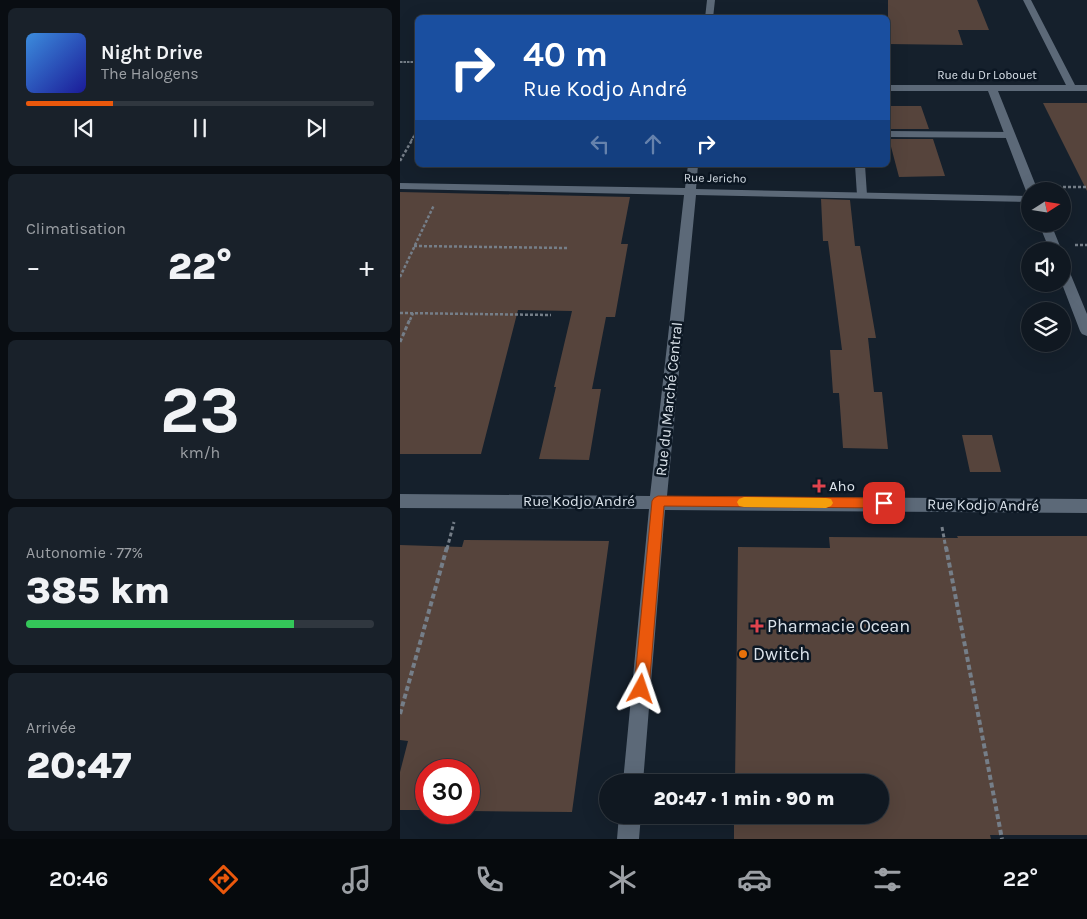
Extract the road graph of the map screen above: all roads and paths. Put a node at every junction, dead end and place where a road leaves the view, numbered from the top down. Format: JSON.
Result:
{"nodes":[{"id":1,"x":711,"y":0,"type":"edge"},
{"id":2,"x":1027,"y":0,"type":"edge"},
{"id":3,"x":709,"y":15,"type":"edge"},
{"id":4,"x":400,"y":62,"type":"edge"},
{"id":5,"x":415,"y":62,"type":"edge"},
{"id":6,"x":890,"y":88,"type":"edge"},
{"id":7,"x":992,"y":88,"type":"junction"},
{"id":8,"x":1072,"y":88,"type":"junction"},
{"id":9,"x":1087,"y":88,"type":"edge"},
{"id":10,"x":415,"y":134,"type":"edge"},
{"id":11,"x":890,"y":134,"type":"edge"},
{"id":12,"x":1010,"y":135,"type":"junction"},
{"id":13,"x":400,"y":161,"type":"edge"},
{"id":14,"x":693,"y":167,"type":"edge"},
{"id":15,"x":860,"y":167,"type":"edge"},
{"id":16,"x":1028,"y":182,"type":"edge"},
{"id":17,"x":400,"y":186,"type":"edge"},
{"id":18,"x":442,"y":187,"type":"junction"},
{"id":19,"x":1087,"y":187,"type":"edge"},
{"id":20,"x":1071,"y":188,"type":"edge"},
{"id":21,"x":690,"y":191,"type":"junction"},
{"id":22,"x":862,"y":195,"type":"junction"},
{"id":23,"x":1021,"y":199,"type":"edge"},
{"id":24,"x":414,"y":246,"type":"junction"},
{"id":25,"x":568,"y":248,"type":"dead end"},
{"id":26,"x":400,"y":277,"type":"edge"},
{"id":27,"x":1071,"y":291,"type":"edge"},
{"id":28,"x":400,"y":313,"type":"edge"},
{"id":29,"x":413,"y":313,"type":"junction"},
{"id":30,"x":551,"y":315,"type":"dead end"},
{"id":31,"x":1087,"y":331,"type":"edge"},
{"id":32,"x":400,"y":342,"type":"edge"},
{"id":33,"x":400,"y":501,"type":"edge"},
{"id":34,"x":461,"y":501,"type":"junction"},
{"id":35,"x":658,"y":501,"type":"junction"},
{"id":36,"x":938,"y":504,"type":"junction"},
{"id":37,"x":1087,"y":506,"type":"edge"},
{"id":38,"x":400,"y":714,"type":"edge"},
{"id":39,"x":634,"y":774,"type":"edge"},
{"id":40,"x":629,"y":824,"type":"edge"},
{"id":41,"x":628,"y":839,"type":"edge"},
{"id":42,"x":1002,"y":839,"type":"edge"}],
"edges":[{"from":1,"to":3,"type":"street"},
{"from":2,"to":8,"type":"street"},
{"from":4,"to":5,"type":"path"},
{"from":6,"to":7,"type":"street","name":"Rue du Dr Lobouet"},
{"from":7,"to":8,"type":"street","name":"Rue du Dr Lobouet"},
{"from":7,"to":12,"type":"street"},
{"from":8,"to":9,"type":"street","name":"Rue du Dr Lobouet"},
{"from":10,"to":13,"type":"path"},
{"from":11,"to":12,"type":"lane"},
{"from":12,"to":16,"type":"street"},
{"from":14,"to":21,"type":"street","name":"Rue du Marché Central"},
{"from":15,"to":22,"type":"lane"},
{"from":17,"to":18,"type":"street","name":"Rue Jericho"},
{"from":18,"to":21,"type":"street","name":"Rue Jericho"},
{"from":18,"to":24,"type":"path"},
{"from":19,"to":20,"type":"path"},
{"from":21,"to":22,"type":"street","name":"Rue Jericho"},
{"from":21,"to":35,"type":"street","name":"Rue du Marché Central"},
{"from":22,"to":23,"type":"street","name":"Rue Jericho"},
{"from":24,"to":25,"type":"path"},
{"from":24,"to":26,"type":"path"},
{"from":27,"to":31,"type":"street"},
{"from":28,"to":29,"type":"path"},
{"from":29,"to":30,"type":"path"},
{"from":29,"to":32,"type":"path"},
{"from":33,"to":34,"type":"street","name":"Rue Kodjo André"},
{"from":34,"to":35,"type":"street","name":"Rue Kodjo André"},
{"from":34,"to":38,"type":"path"},
{"from":35,"to":36,"type":"street","name":"Rue Kodjo André"},
{"from":35,"to":39,"type":"street","name":"Rue du Marché Central"},
{"from":36,"to":37,"type":"street","name":"Rue Kodjo André"},
{"from":36,"to":42,"type":"path"},
{"from":40,"to":41,"type":"street"}]}
